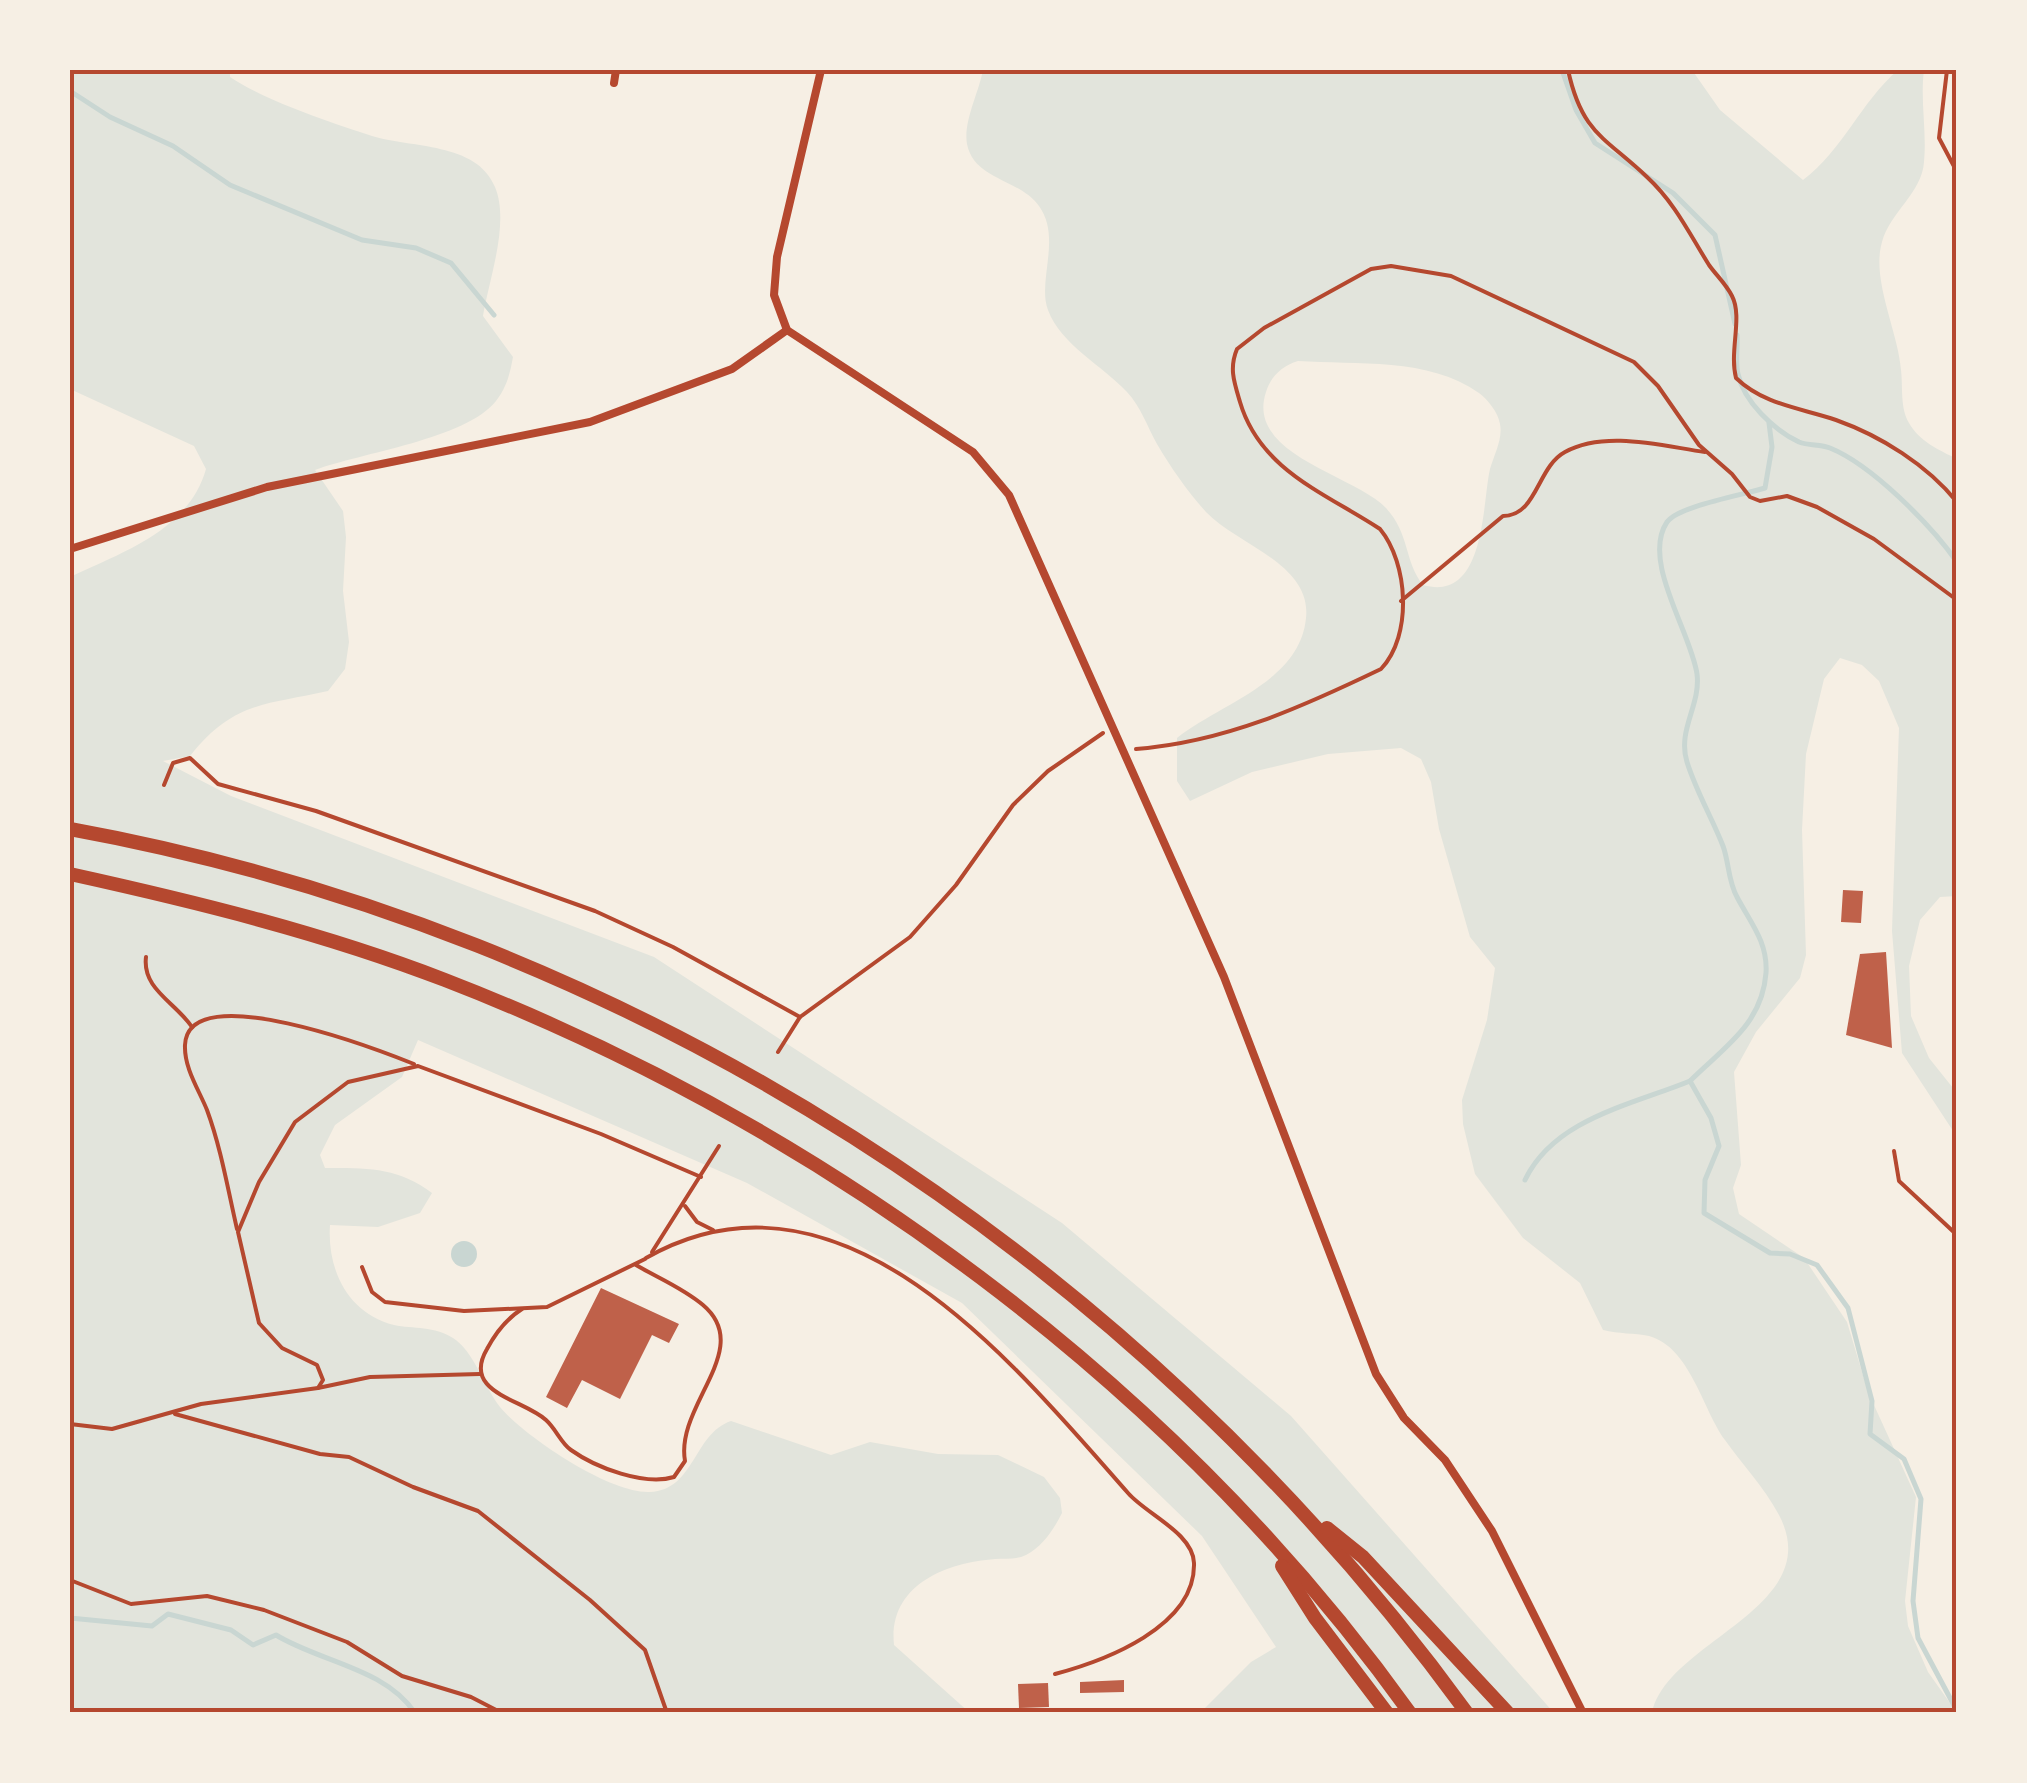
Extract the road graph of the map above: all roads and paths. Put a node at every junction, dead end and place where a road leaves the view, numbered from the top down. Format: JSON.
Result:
{"nodes":[{"id":1,"x":616,"y":70,"type":"edge"},
{"id":2,"x":821,"y":70,"type":"edge"},
{"id":3,"x":1568,"y":70,"type":"edge"},
{"id":4,"x":1946,"y":70,"type":"edge"},
{"id":5,"x":614,"y":83,"type":"dead end"},
{"id":6,"x":1957,"y":172,"type":"edge"},
{"id":7,"x":787,"y":330,"type":"junction"},
{"id":8,"x":1705,"y":452,"type":"junction"},
{"id":9,"x":1957,"y":502,"type":"edge"},
{"id":10,"x":70,"y":549,"type":"edge"},
{"id":11,"x":1957,"y":600,"type":"edge"},
{"id":12,"x":1401,"y":601,"type":"junction"},
{"id":13,"x":1114,"y":726,"type":"junction"},
{"id":14,"x":1127,"y":753,"type":"junction"},
{"id":15,"x":164,"y":786,"type":"dead end"},
{"id":16,"x":70,"y":829,"type":"edge"},
{"id":17,"x":70,"y":874,"type":"edge"},
{"id":18,"x":146,"y":957,"type":"dead end"},
{"id":19,"x":800,"y":1017,"type":"junction"},
{"id":20,"x":192,"y":1027,"type":"junction"},
{"id":21,"x":778,"y":1052,"type":"dead end"},
{"id":22,"x":418,"y":1066,"type":"junction"},
{"id":23,"x":719,"y":1146,"type":"dead end"},
{"id":24,"x":1894,"y":1150,"type":"dead end"},
{"id":25,"x":700,"y":1177,"type":"junction"},
{"id":26,"x":684,"y":1206,"type":"junction"},
{"id":27,"x":718,"y":1231,"type":"junction"},
{"id":28,"x":238,"y":1232,"type":"junction"},
{"id":29,"x":1957,"y":1235,"type":"edge"},
{"id":30,"x":646,"y":1258,"type":"junction"},
{"id":31,"x":636,"y":1265,"type":"junction"},
{"id":32,"x":362,"y":1268,"type":"dead end"},
{"id":33,"x":522,"y":1308,"type":"junction"},
{"id":34,"x":480,"y":1374,"type":"junction"},
{"id":35,"x":318,"y":1388,"type":"junction"},
{"id":36,"x":170,"y":1413,"type":"junction"},
{"id":37,"x":70,"y":1424,"type":"edge"},
{"id":38,"x":1297,"y":1504,"type":"junction"},
{"id":39,"x":1264,"y":1536,"type":"junction"},
{"id":40,"x":70,"y":1580,"type":"edge"},
{"id":41,"x":1054,"y":1674,"type":"dead end"},
{"id":42,"x":502,"y":1713,"type":"edge"},
{"id":43,"x":666,"y":1713,"type":"edge"},
{"id":44,"x":1387,"y":1713,"type":"edge"},
{"id":45,"x":1410,"y":1713,"type":"edge"},
{"id":46,"x":1467,"y":1713,"type":"edge"},
{"id":47,"x":1508,"y":1713,"type":"edge"},
{"id":48,"x":1583,"y":1713,"type":"edge"}],
"edges":[{"from":1,"to":5,"type":"street"},
{"from":2,"to":7,"type":"street"},
{"from":3,"to":9,"type":"path"},
{"from":4,"to":6,"type":"path"},
{"from":7,"to":10,"type":"street"},
{"from":7,"to":13,"type":"street"},
{"from":8,"to":11,"type":"path"},
{"from":8,"to":12,"type":"path"},
{"from":8,"to":12,"type":"path"},
{"from":12,"to":14,"type":"path"},
{"from":13,"to":14,"type":"street"},
{"from":13,"to":19,"type":"path"},
{"from":14,"to":48,"type":"street"},
{"from":15,"to":19,"type":"path"},
{"from":16,"to":38,"type":"highway"},
{"from":17,"to":39,"type":"highway"},
{"from":18,"to":20,"type":"path"},
{"from":19,"to":21,"type":"path"},
{"from":20,"to":22,"type":"path"},
{"from":20,"to":28,"type":"path"},
{"from":22,"to":25,"type":"path"},
{"from":22,"to":28,"type":"path"},
{"from":23,"to":25,"type":"path"},
{"from":24,"to":29,"type":"path"},
{"from":25,"to":26,"type":"path"},
{"from":26,"to":27,"type":"path"},
{"from":26,"to":30,"type":"path"},
{"from":27,"to":30,"type":"path"},
{"from":27,"to":41,"type":"path"},
{"from":28,"to":35,"type":"path"},
{"from":30,"to":31,"type":"path"},
{"from":31,"to":33,"type":"path"},
{"from":31,"to":34,"type":"path"},
{"from":32,"to":33,"type":"path"},
{"from":33,"to":34,"type":"path"},
{"from":34,"to":35,"type":"path"},
{"from":35,"to":36,"type":"path"},
{"from":36,"to":37,"type":"path"},
{"from":36,"to":43,"type":"path"},
{"from":38,"to":46,"type":"highway"},
{"from":38,"to":47,"type":"highway"},
{"from":39,"to":44,"type":"highway"},
{"from":39,"to":45,"type":"highway"},
{"from":40,"to":42,"type":"path"}]}
